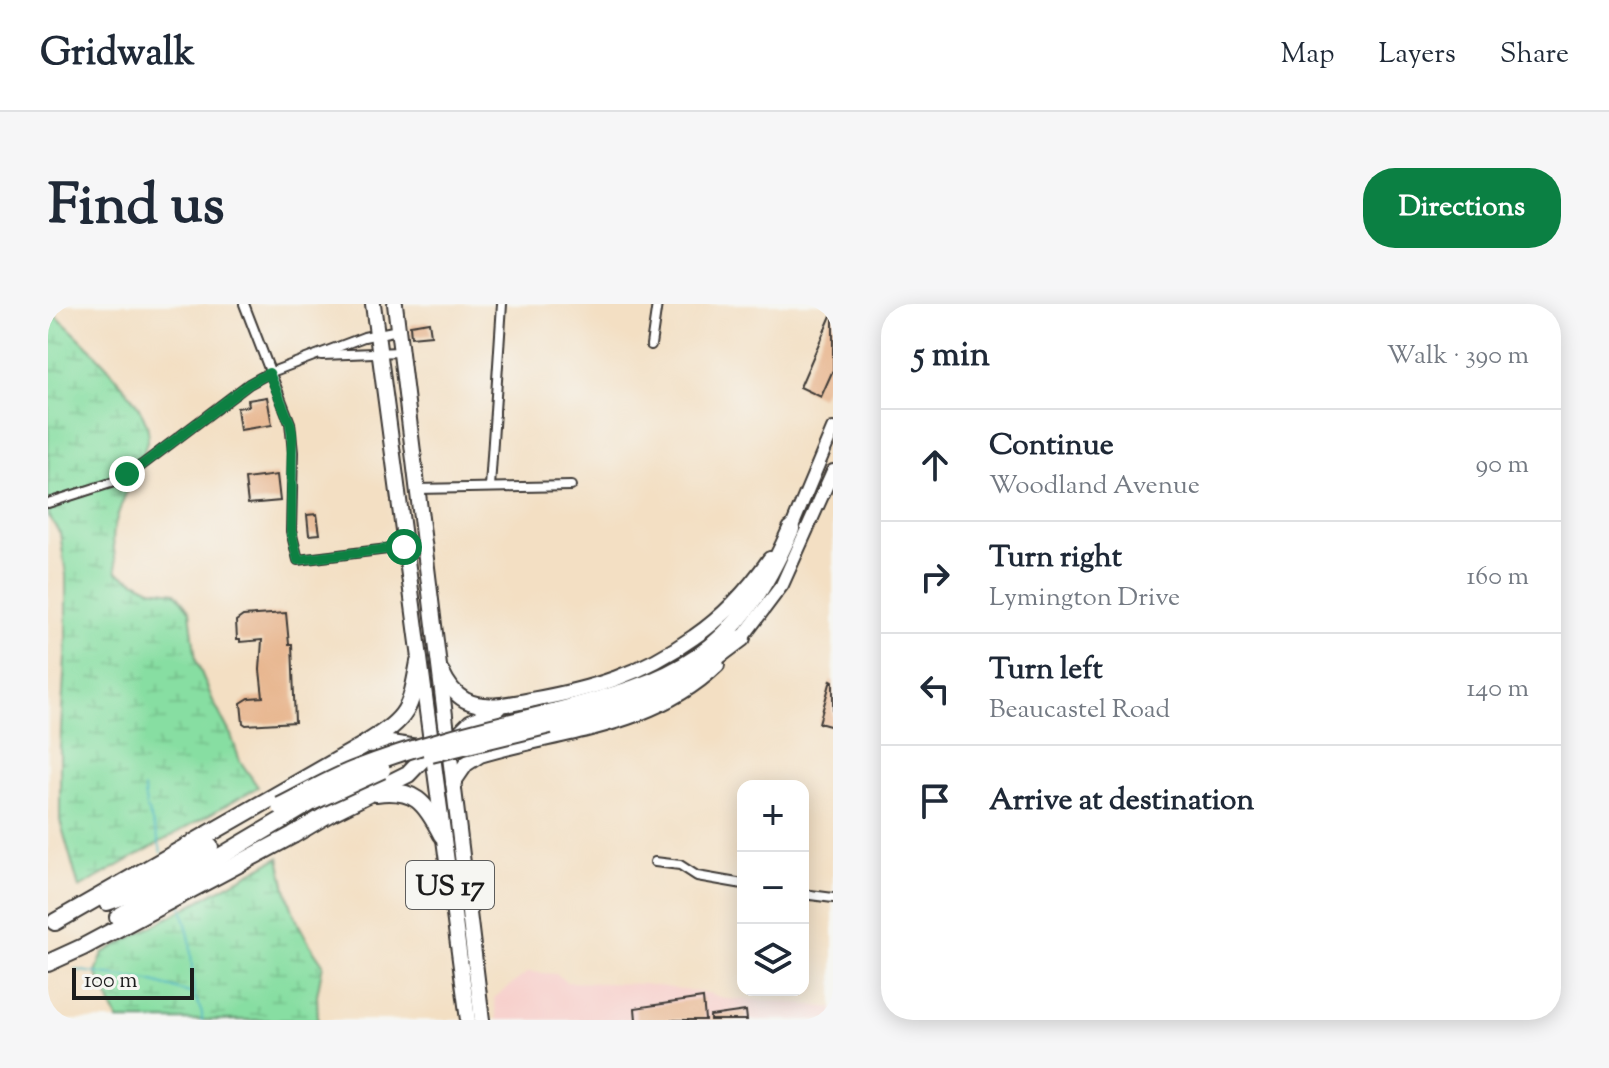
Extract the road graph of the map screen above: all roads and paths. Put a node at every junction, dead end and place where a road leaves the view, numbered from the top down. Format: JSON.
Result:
{"nodes":[{"id":1,"x":244,"y":304,"type":"edge"},
{"id":2,"x":373,"y":304,"type":"edge"},
{"id":3,"x":395,"y":304,"type":"edge"},
{"id":4,"x":502,"y":304,"type":"edge"},
{"id":5,"x":657,"y":304,"type":"edge"},
{"id":6,"x":398,"y":330,"type":"junction"},
{"id":7,"x":376,"y":334,"type":"junction"},
{"id":8,"x":651,"y":345,"type":"dead end"},
{"id":9,"x":400,"y":352,"type":"junction"},
{"id":10,"x":379,"y":354,"type":"junction"},
{"id":11,"x":321,"y":355,"type":"junction"},
{"id":12,"x":269,"y":373,"type":"junction"},
{"id":13,"x":833,"y":429,"type":"edge"},
{"id":14,"x":833,"y":471,"type":"edge"},
{"id":15,"x":571,"y":486,"type":"dead end"},
{"id":16,"x":490,"y":487,"type":"junction"},
{"id":17,"x":417,"y":489,"type":"junction"},
{"id":18,"x":48,"y":503,"type":"edge"},
{"id":19,"x":791,"y":529,"type":"junction"},
{"id":20,"x":404,"y":547,"type":"junction"},
{"id":21,"x":742,"y":638,"type":"junction"},
{"id":22,"x":419,"y":662,"type":"junction"},
{"id":23,"x":439,"y":666,"type":"junction"},
{"id":24,"x":504,"y":705,"type":"junction"},
{"id":25,"x":550,"y":719,"type":"junction"},
{"id":26,"x":366,"y":744,"type":"junction"},
{"id":27,"x":449,"y":744,"type":"junction"},
{"id":28,"x":432,"y":749,"type":"junction"},
{"id":29,"x":491,"y":751,"type":"junction"},
{"id":30,"x":453,"y":783,"type":"junction"},
{"id":31,"x":370,"y":794,"type":"junction"},
{"id":32,"x":284,"y":811,"type":"junction"},
{"id":33,"x":442,"y":835,"type":"junction"},
{"id":34,"x":655,"y":862,"type":"dead end"},
{"id":35,"x":737,"y":883,"type":"edge"},
{"id":36,"x":809,"y":895,"type":"edge"},
{"id":37,"x":833,"y":898,"type":"edge"},
{"id":38,"x":51,"y":924,"type":"edge"},
{"id":39,"x":48,"y":961,"type":"edge"},
{"id":40,"x":468,"y":1020,"type":"edge"},
{"id":41,"x":482,"y":1020,"type":"edge"}],
"edges":[{"from":1,"to":12,"type":"street"},
{"from":2,"to":7,"type":"highway","number":"US 17"},
{"from":3,"to":6,"type":"highway","number":"US 17"},
{"from":4,"to":16,"type":"street"},
{"from":5,"to":8,"type":"street"},
{"from":6,"to":7,"type":"street"},
{"from":6,"to":9,"type":"highway","number":"US 17"},
{"from":7,"to":10,"type":"highway","number":"US 17"},
{"from":7,"to":11,"type":"street"},
{"from":9,"to":10,"type":"street"},
{"from":9,"to":17,"type":"highway","number":"US 17"},
{"from":10,"to":11,"type":"street"},
{"from":10,"to":20,"type":"highway","number":"US 17"},
{"from":11,"to":12,"type":"street"},
{"from":12,"to":18,"type":"street"},
{"from":12,"to":20,"type":"street"},
{"from":13,"to":19,"type":"main road"},
{"from":14,"to":21,"type":"main road"},
{"from":15,"to":16,"type":"street"},
{"from":16,"to":17,"type":"street"},
{"from":17,"to":23,"type":"highway","number":"US 17"},
{"from":19,"to":24,"type":"highway"},
{"from":19,"to":25,"type":"highway"},
{"from":20,"to":22,"type":"highway","number":"US 17"},
{"from":21,"to":25,"type":"highway"},
{"from":21,"to":29,"type":"highway"},
{"from":22,"to":26,"type":"highway"},
{"from":22,"to":28,"type":"highway","number":"US 17"},
{"from":23,"to":24,"type":"highway"},
{"from":23,"to":27,"type":"highway","number":"US 17"},
{"from":24,"to":27,"type":"highway"},
{"from":25,"to":32,"type":"highway","bridge":true},
{"from":26,"to":28,"type":"highway"},
{"from":26,"to":38,"type":"highway"},
{"from":27,"to":28,"type":"highway"},
{"from":27,"to":29,"type":"highway"},
{"from":27,"to":30,"type":"highway","number":"US 17"},
{"from":28,"to":31,"type":"highway"},
{"from":28,"to":33,"type":"highway","number":"US 17"},
{"from":29,"to":30,"type":"highway"},
{"from":30,"to":41,"type":"highway","number":"US 17"},
{"from":31,"to":33,"type":"highway"},
{"from":31,"to":39,"type":"highway"},
{"from":32,"to":38,"type":"highway"},
{"from":32,"to":39,"type":"highway"},
{"from":33,"to":40,"type":"highway","number":"US 17"},
{"from":34,"to":35,"type":"street"},
{"from":36,"to":37,"type":"street"}]}
